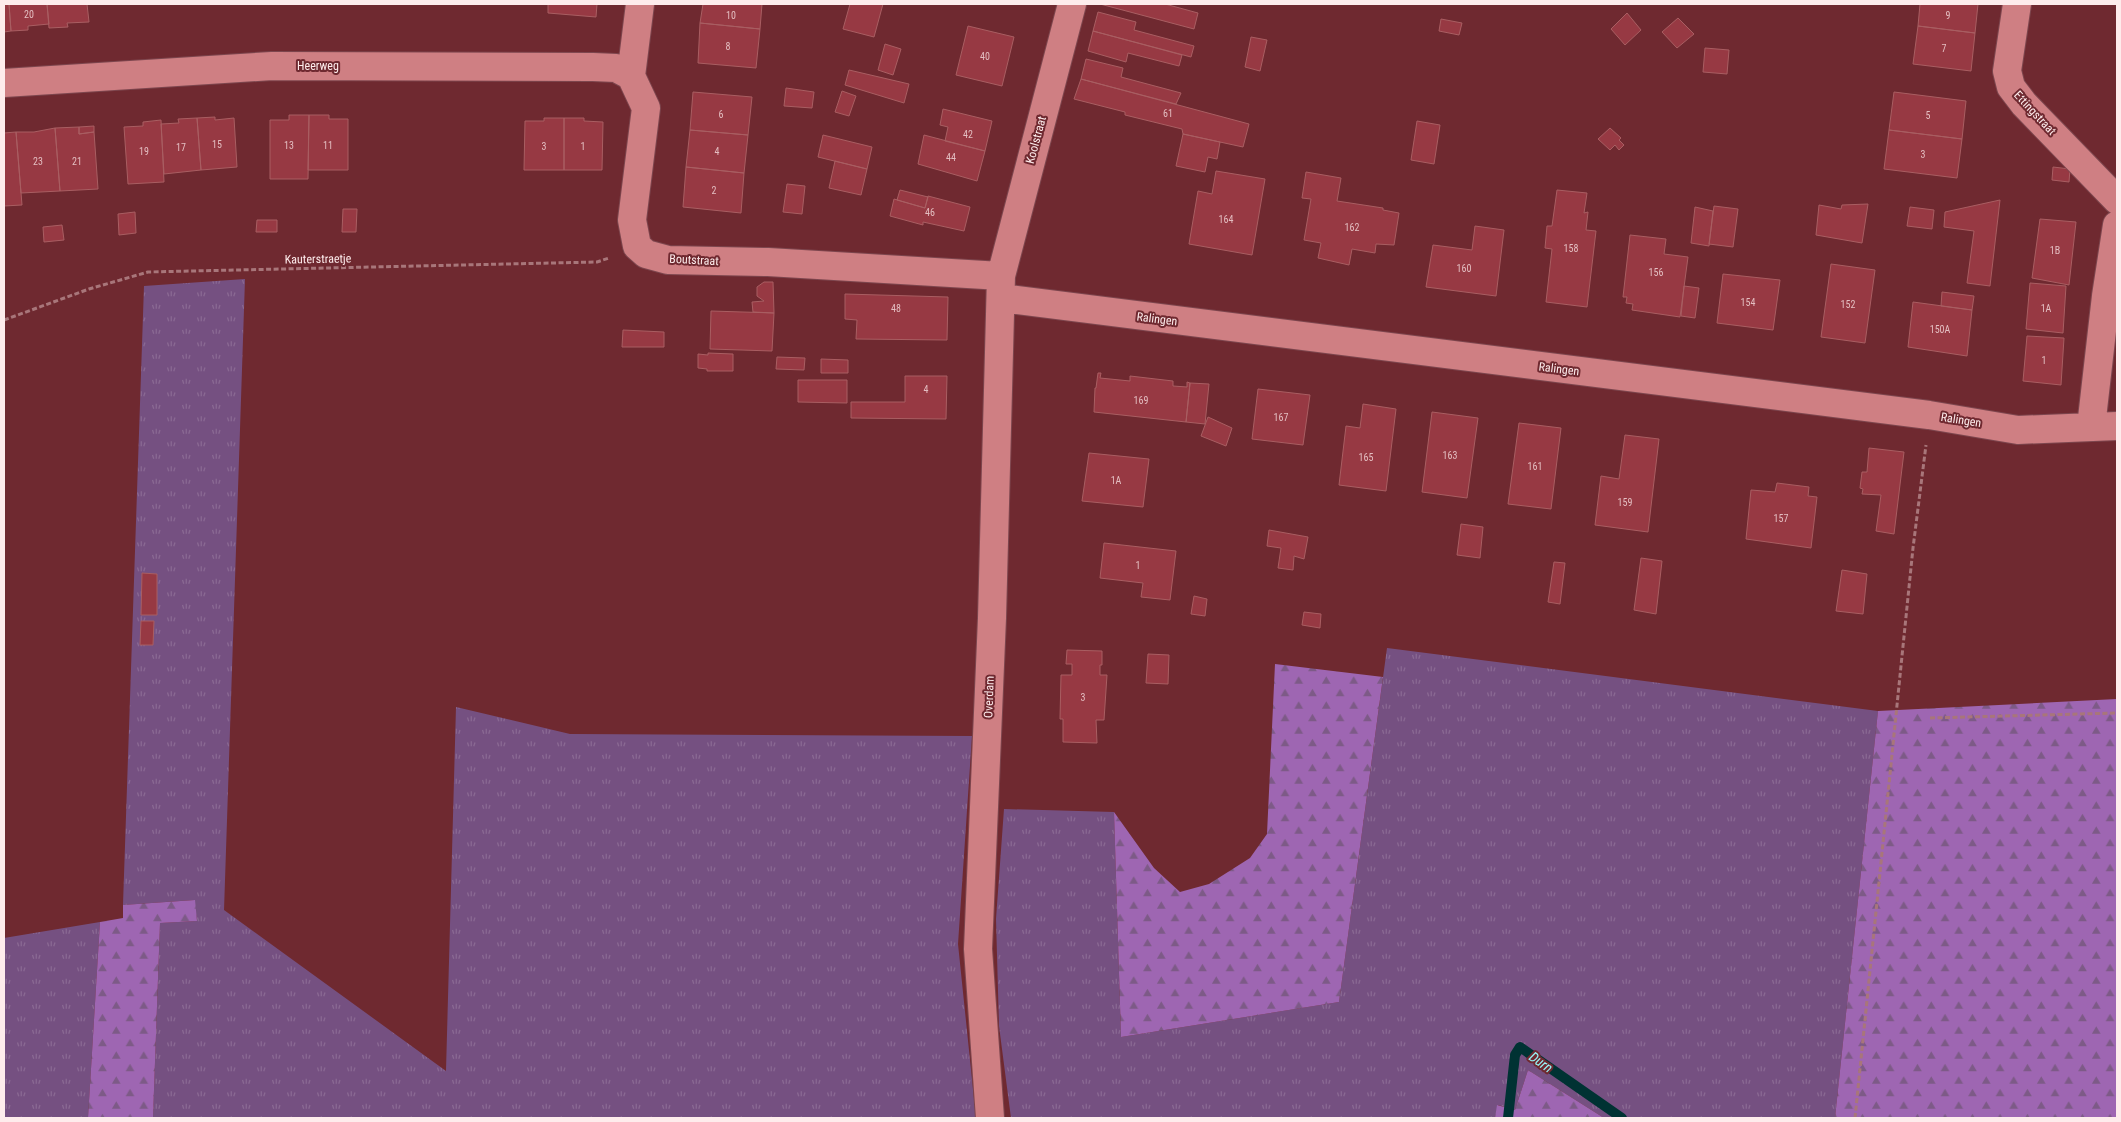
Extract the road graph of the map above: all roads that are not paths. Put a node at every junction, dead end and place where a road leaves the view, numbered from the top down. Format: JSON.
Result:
{"nodes":[{"id":1,"x":640,"y":4,"type":"edge"},
{"id":2,"x":1072,"y":4,"type":"edge"},
{"id":3,"x":2017,"y":4,"type":"edge"},
{"id":4,"x":631,"y":76,"type":"junction"},
{"id":5,"x":4,"y":83,"type":"edge"},
{"id":6,"x":2117,"y":200,"type":"edge"},
{"id":7,"x":2117,"y":225,"type":"edge"},
{"id":8,"x":1001,"y":287,"type":"junction"},
{"id":9,"x":2104,"y":427,"type":"edge"},
{"id":10,"x":990,"y":1118,"type":"edge"}],
"edges":[{"from":1,"to":4,"type":"street"},
{"from":2,"to":8,"type":"street","name":"Koolstraat"},
{"from":3,"to":6,"type":"street","name":"Ettingstraat"},
{"from":4,"to":5,"type":"street","name":"Heerweg"},
{"from":4,"to":8,"type":"street","name":"Boutstraat"},
{"from":7,"to":9,"type":"street"},
{"from":8,"to":9,"type":"street","name":"Ralingen"},
{"from":8,"to":10,"type":"street","name":"Overdam"}]}
